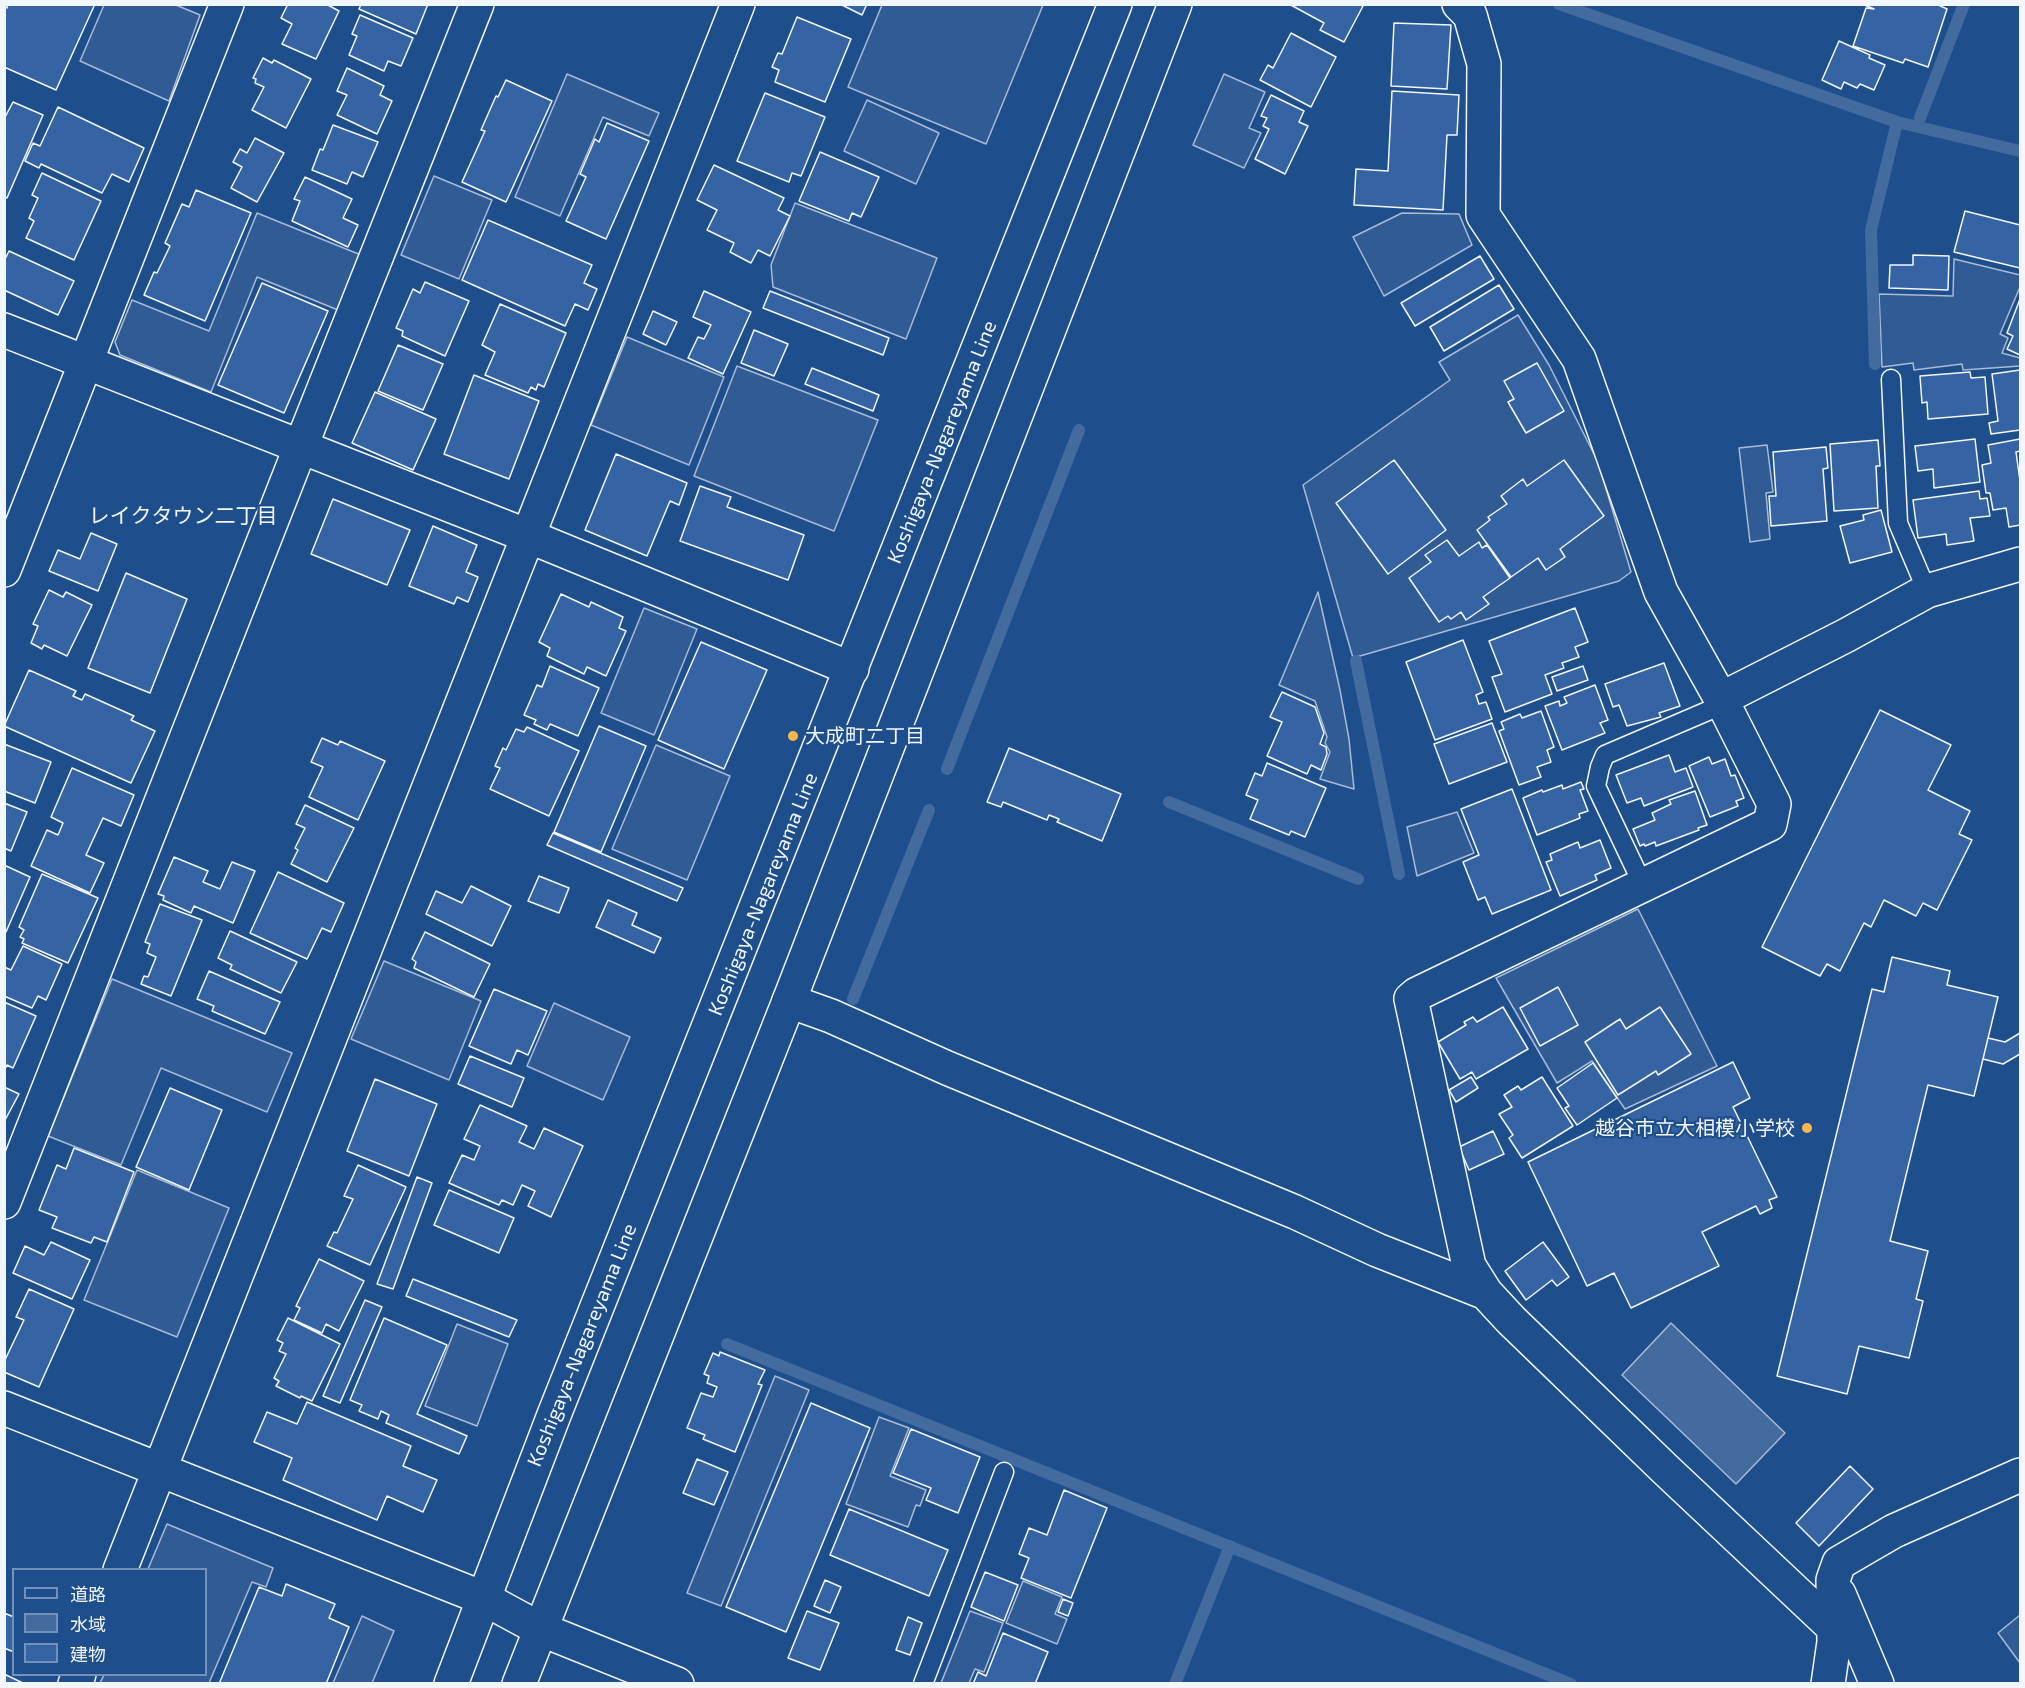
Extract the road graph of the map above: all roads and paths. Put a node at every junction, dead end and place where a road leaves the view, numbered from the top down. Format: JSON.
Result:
{"nodes":[{"id":1,"x":227,"y":4,"type":"edge"},
{"id":2,"x":477,"y":4,"type":"edge"},
{"id":3,"x":738,"y":4,"type":"edge"},
{"id":4,"x":1115,"y":4,"type":"edge"},
{"id":5,"x":1175,"y":4,"type":"edge"},
{"id":6,"x":1459,"y":4,"type":"edge"},
{"id":7,"x":4,"y":330,"type":"edge"},
{"id":8,"x":86,"y":363,"type":"junction"},
{"id":9,"x":1891,"y":379,"type":"dead end"},
{"id":10,"x":301,"y":446,"type":"junction"},
{"id":11,"x":528,"y":536,"type":"junction"},
{"id":12,"x":2020,"y":564,"type":"edge"},
{"id":13,"x":4,"y":570,"type":"edge"},
{"id":14,"x":1927,"y":591,"type":"junction"},
{"id":15,"x":852,"y":669,"type":"junction"},
{"id":16,"x":1723,"y":701,"type":"junction"},
{"id":17,"x":1642,"y":885,"type":"junction"},
{"id":18,"x":789,"y":1001,"type":"junction"},
{"id":19,"x":4,"y":1202,"type":"edge"},
{"id":20,"x":1486,"y":1293,"type":"junction"},
{"id":21,"x":4,"y":1407,"type":"edge"},
{"id":22,"x":159,"y":1470,"type":"junction"},
{"id":23,"x":1004,"y":1472,"type":"dead end"},
{"id":24,"x":2020,"y":1475,"type":"edge"},
{"id":25,"x":120,"y":1568,"type":"edge"},
{"id":26,"x":1833,"y":1580,"type":"junction"},
{"id":27,"x":483,"y":1598,"type":"junction"},
{"id":28,"x":1834,"y":1628,"type":"junction"},
{"id":29,"x":540,"y":1629,"type":"junction"},
{"id":30,"x":451,"y":1683,"type":"edge"},
{"id":31,"x":519,"y":1683,"type":"edge"},
{"id":32,"x":677,"y":1683,"type":"edge"},
{"id":33,"x":923,"y":1683,"type":"edge"},
{"id":34,"x":1828,"y":1683,"type":"edge"},
{"id":35,"x":1877,"y":1683,"type":"edge"}],
"edges":[{"from":1,"to":8,"type":"street"},
{"from":2,"to":10,"type":"street"},
{"from":3,"to":11,"type":"street"},
{"from":4,"to":15,"type":"street","name":"Koshigaya-Nagareyama Line"},
{"from":5,"to":18,"type":"street"},
{"from":6,"to":16,"type":"street"},
{"from":7,"to":8,"type":"street"},
{"from":8,"to":10,"type":"street"},
{"from":8,"to":13,"type":"street"},
{"from":9,"to":14,"type":"lane"},
{"from":10,"to":11,"type":"street"},
{"from":10,"to":19,"type":"street"},
{"from":11,"to":15,"type":"street"},
{"from":11,"to":22,"type":"street"},
{"from":12,"to":14,"type":"street"},
{"from":14,"to":16,"type":"street"},
{"from":15,"to":27,"type":"street","name":"Koshigaya-Nagareyama Line"},
{"from":16,"to":17,"type":"lane"},
{"from":16,"to":17,"type":"street"},
{"from":17,"to":20,"type":"street"},
{"from":18,"to":20,"type":"street"},
{"from":18,"to":29,"type":"street"},
{"from":20,"to":28,"type":"street"},
{"from":21,"to":22,"type":"street"},
{"from":22,"to":25,"type":"street"},
{"from":22,"to":27,"type":"street"},
{"from":23,"to":33,"type":"lane"},
{"from":24,"to":26,"type":"street"},
{"from":26,"to":28,"type":"street"},
{"from":26,"to":35,"type":"street"},
{"from":27,"to":29,"type":"street"},
{"from":27,"to":30,"type":"street","name":"Koshigaya-Nagareyama Line"},
{"from":28,"to":34,"type":"street"},
{"from":29,"to":31,"type":"street"},
{"from":29,"to":32,"type":"street"}]}
